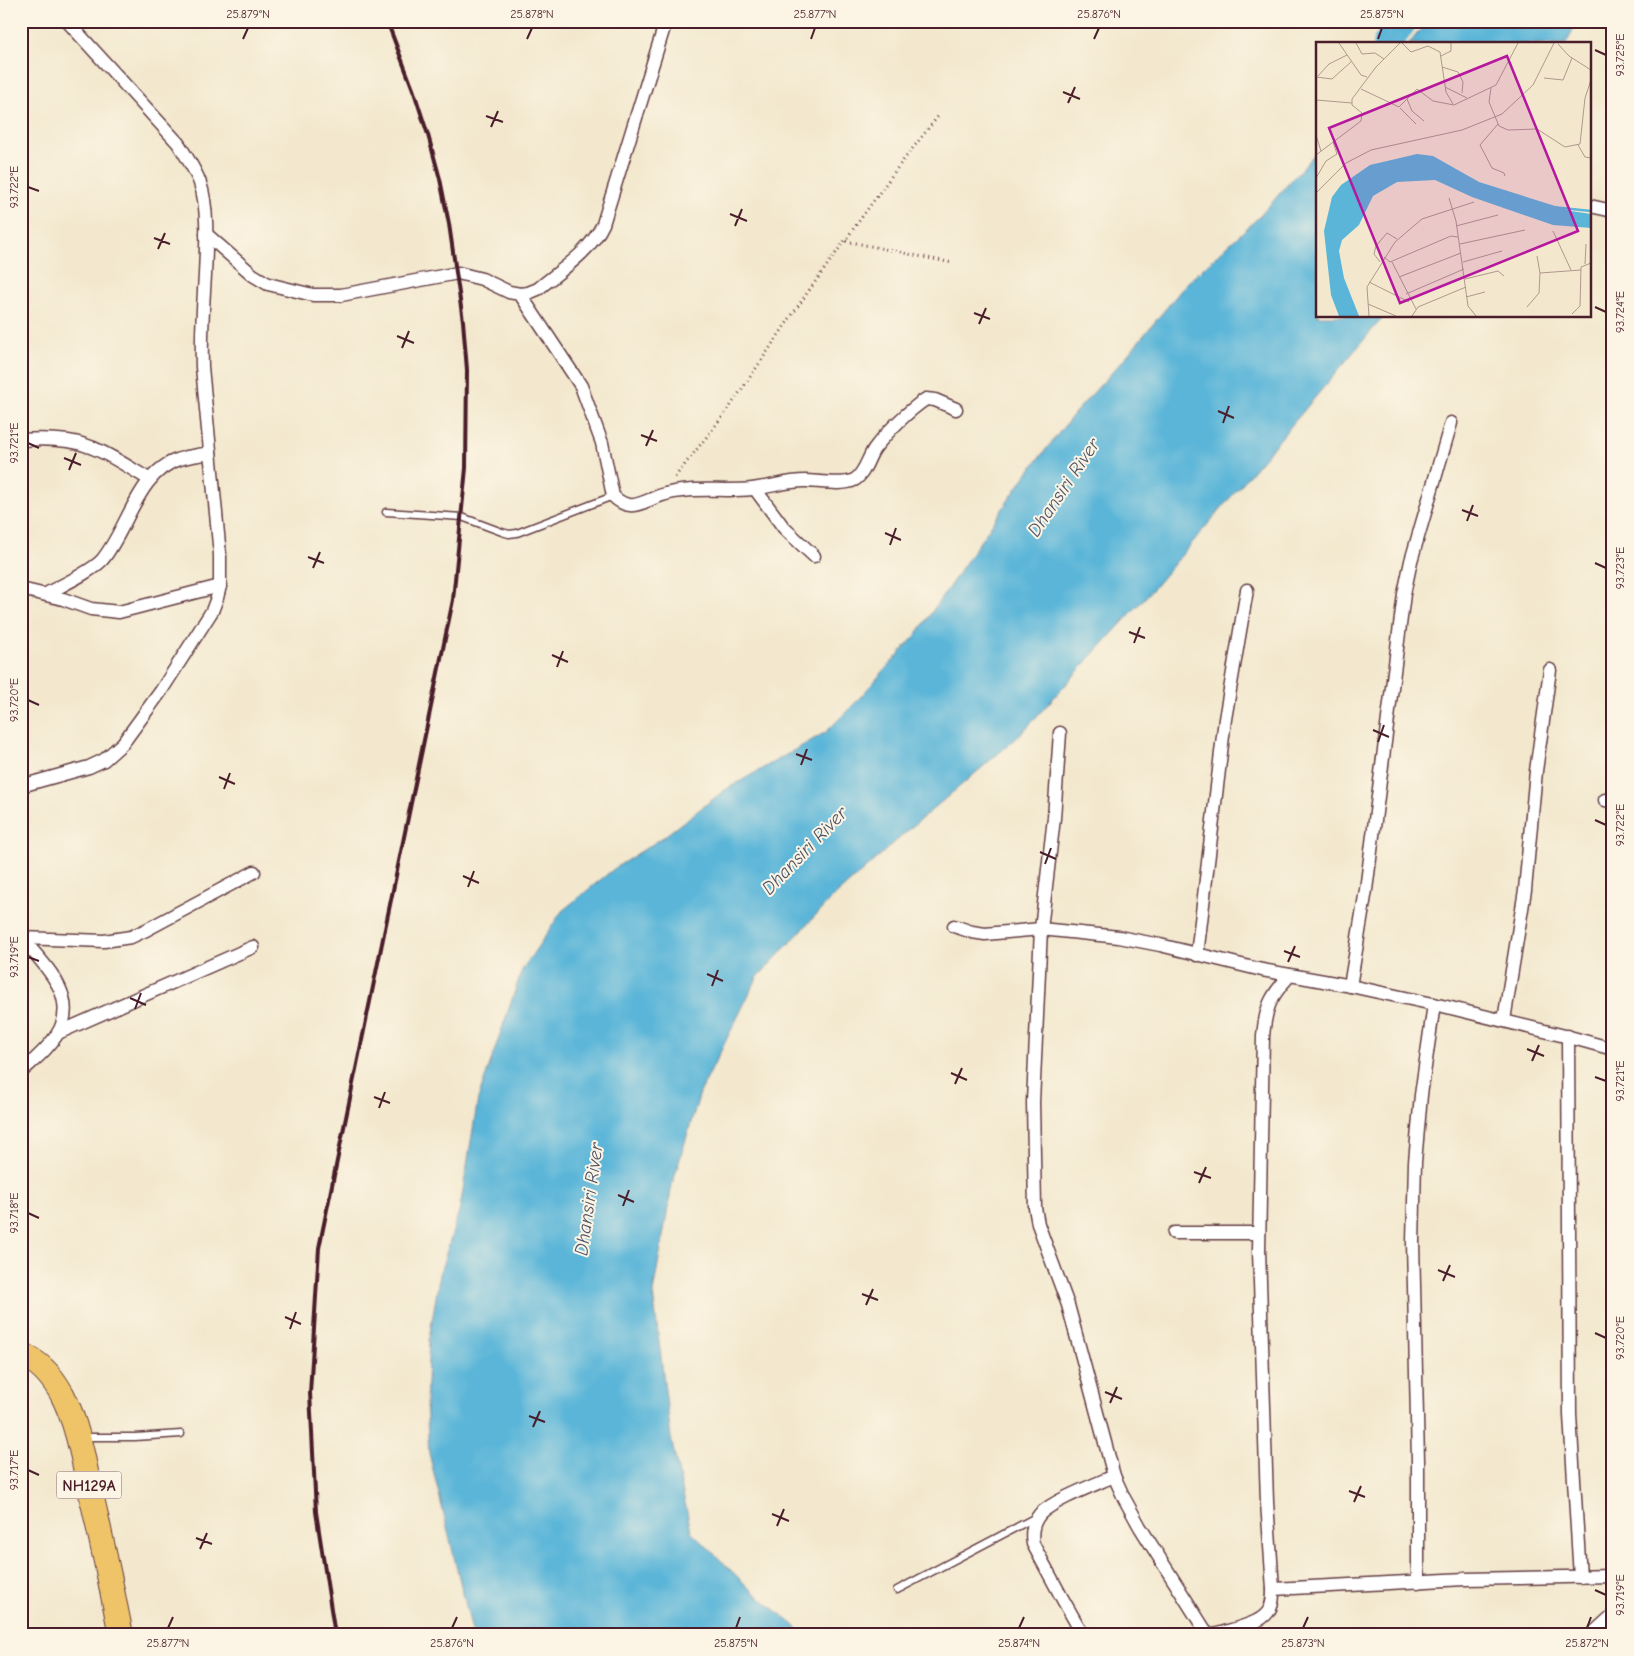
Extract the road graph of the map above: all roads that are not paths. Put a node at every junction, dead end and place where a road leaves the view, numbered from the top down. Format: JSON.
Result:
{"nodes":[{"id":1,"x":67,"y":21,"type":"edge"},
{"id":2,"x":666,"y":21,"type":"edge"},
{"id":3,"x":1592,"y":206,"type":"edge"},
{"id":4,"x":1613,"y":211,"type":"edge"},
{"id":5,"x":206,"y":234,"type":"junction"},
{"id":6,"x":520,"y":294,"type":"junction"},
{"id":7,"x":956,"y":409,"type":"dead end"},
{"id":8,"x":1451,"y":423,"type":"dead end"},
{"id":9,"x":21,"y":440,"type":"edge"},
{"id":10,"x":210,"y":453,"type":"junction"},
{"id":11,"x":149,"y":479,"type":"junction"},
{"id":12,"x":755,"y":488,"type":"junction"},
{"id":13,"x":613,"y":496,"type":"junction"},
{"id":14,"x":386,"y":512,"type":"dead end"},
{"id":15,"x":814,"y":556,"type":"dead end"},
{"id":16,"x":220,"y":586,"type":"junction"},
{"id":17,"x":21,"y":589,"type":"edge"},
{"id":18,"x":1247,"y":590,"type":"dead end"},
{"id":19,"x":46,"y":594,"type":"junction"},
{"id":20,"x":1550,"y":670,"type":"dead end"},
{"id":21,"x":1060,"y":733,"type":"dead end"},
{"id":22,"x":21,"y":786,"type":"edge"},
{"id":23,"x":254,"y":872,"type":"dead end"},
{"id":24,"x":954,"y":926,"type":"dead end"},
{"id":25,"x":1040,"y":929,"type":"junction"},
{"id":26,"x":21,"y":938,"type":"edge"},
{"id":27,"x":253,"y":948,"type":"dead end"},
{"id":28,"x":1197,"y":955,"type":"junction"},
{"id":29,"x":1290,"y":975,"type":"junction"},
{"id":30,"x":1350,"y":986,"type":"junction"},
{"id":31,"x":1434,"y":1004,"type":"junction"},
{"id":32,"x":1504,"y":1020,"type":"junction"},
{"id":33,"x":58,"y":1033,"type":"junction"},
{"id":34,"x":1568,"y":1036,"type":"junction"},
{"id":35,"x":1613,"y":1049,"type":"edge"},
{"id":36,"x":21,"y":1072,"type":"edge"},
{"id":37,"x":1174,"y":1233,"type":"dead end"},
{"id":38,"x":1259,"y":1233,"type":"junction"},
{"id":39,"x":21,"y":1355,"type":"edge"},
{"id":40,"x":182,"y":1434,"type":"dead end"},
{"id":41,"x":78,"y":1438,"type":"junction"},
{"id":42,"x":1114,"y":1476,"type":"junction"},
{"id":43,"x":1039,"y":1515,"type":"junction"},
{"id":44,"x":1613,"y":1576,"type":"edge"},
{"id":45,"x":1580,"y":1577,"type":"junction"},
{"id":46,"x":1418,"y":1582,"type":"junction"},
{"id":47,"x":1273,"y":1589,"type":"junction"},
{"id":48,"x":897,"y":1590,"type":"dead end"},
{"id":49,"x":1613,"y":1616,"type":"edge"},
{"id":50,"x":121,"y":1635,"type":"edge"},
{"id":51,"x":1083,"y":1635,"type":"edge"},
{"id":52,"x":1208,"y":1635,"type":"edge"},
{"id":53,"x":1214,"y":1635,"type":"edge"},
{"id":54,"x":1591,"y":1635,"type":"edge"}],
"edges":[{"from":1,"to":5,"type":"street"},
{"from":2,"to":6,"type":"street"},
{"from":3,"to":4,"type":"street"},
{"from":5,"to":6,"type":"street"},
{"from":5,"to":10,"type":"street"},
{"from":6,"to":13,"type":"street"},
{"from":7,"to":12,"type":"street"},
{"from":8,"to":30,"type":"street"},
{"from":9,"to":11,"type":"street"},
{"from":10,"to":11,"type":"street"},
{"from":10,"to":16,"type":"street"},
{"from":11,"to":19,"type":"street"},
{"from":12,"to":13,"type":"street"},
{"from":12,"to":15,"type":"street"},
{"from":13,"to":14,"type":"lane"},
{"from":16,"to":19,"type":"street"},
{"from":16,"to":22,"type":"street"},
{"from":17,"to":19,"type":"street"},
{"from":18,"to":28,"type":"street"},
{"from":20,"to":32,"type":"street"},
{"from":21,"to":25,"type":"street"},
{"from":23,"to":26,"type":"street"},
{"from":24,"to":25,"type":"street"},
{"from":25,"to":28,"type":"street"},
{"from":25,"to":42,"type":"street"},
{"from":26,"to":33,"type":"street"},
{"from":27,"to":33,"type":"street"},
{"from":28,"to":29,"type":"street"},
{"from":29,"to":30,"type":"street"},
{"from":29,"to":38,"type":"street"},
{"from":30,"to":31,"type":"street"},
{"from":31,"to":32,"type":"street"},
{"from":31,"to":46,"type":"street"},
{"from":32,"to":34,"type":"street"},
{"from":33,"to":36,"type":"street"},
{"from":34,"to":35,"type":"street"},
{"from":34,"to":45,"type":"street"},
{"from":37,"to":38,"type":"street"},
{"from":38,"to":47,"type":"street"},
{"from":39,"to":41,"type":"highway","number":"NH129A"},
{"from":40,"to":41,"type":"lane"},
{"from":41,"to":50,"type":"highway","number":"NH129A"},
{"from":42,"to":43,"type":"street"},
{"from":42,"to":52,"type":"street"},
{"from":43,"to":48,"type":"lane"},
{"from":43,"to":51,"type":"street"},
{"from":44,"to":45,"type":"street"},
{"from":45,"to":46,"type":"street"},
{"from":46,"to":47,"type":"street"},
{"from":47,"to":53,"type":"street"},
{"from":49,"to":54,"type":"street"}]}
